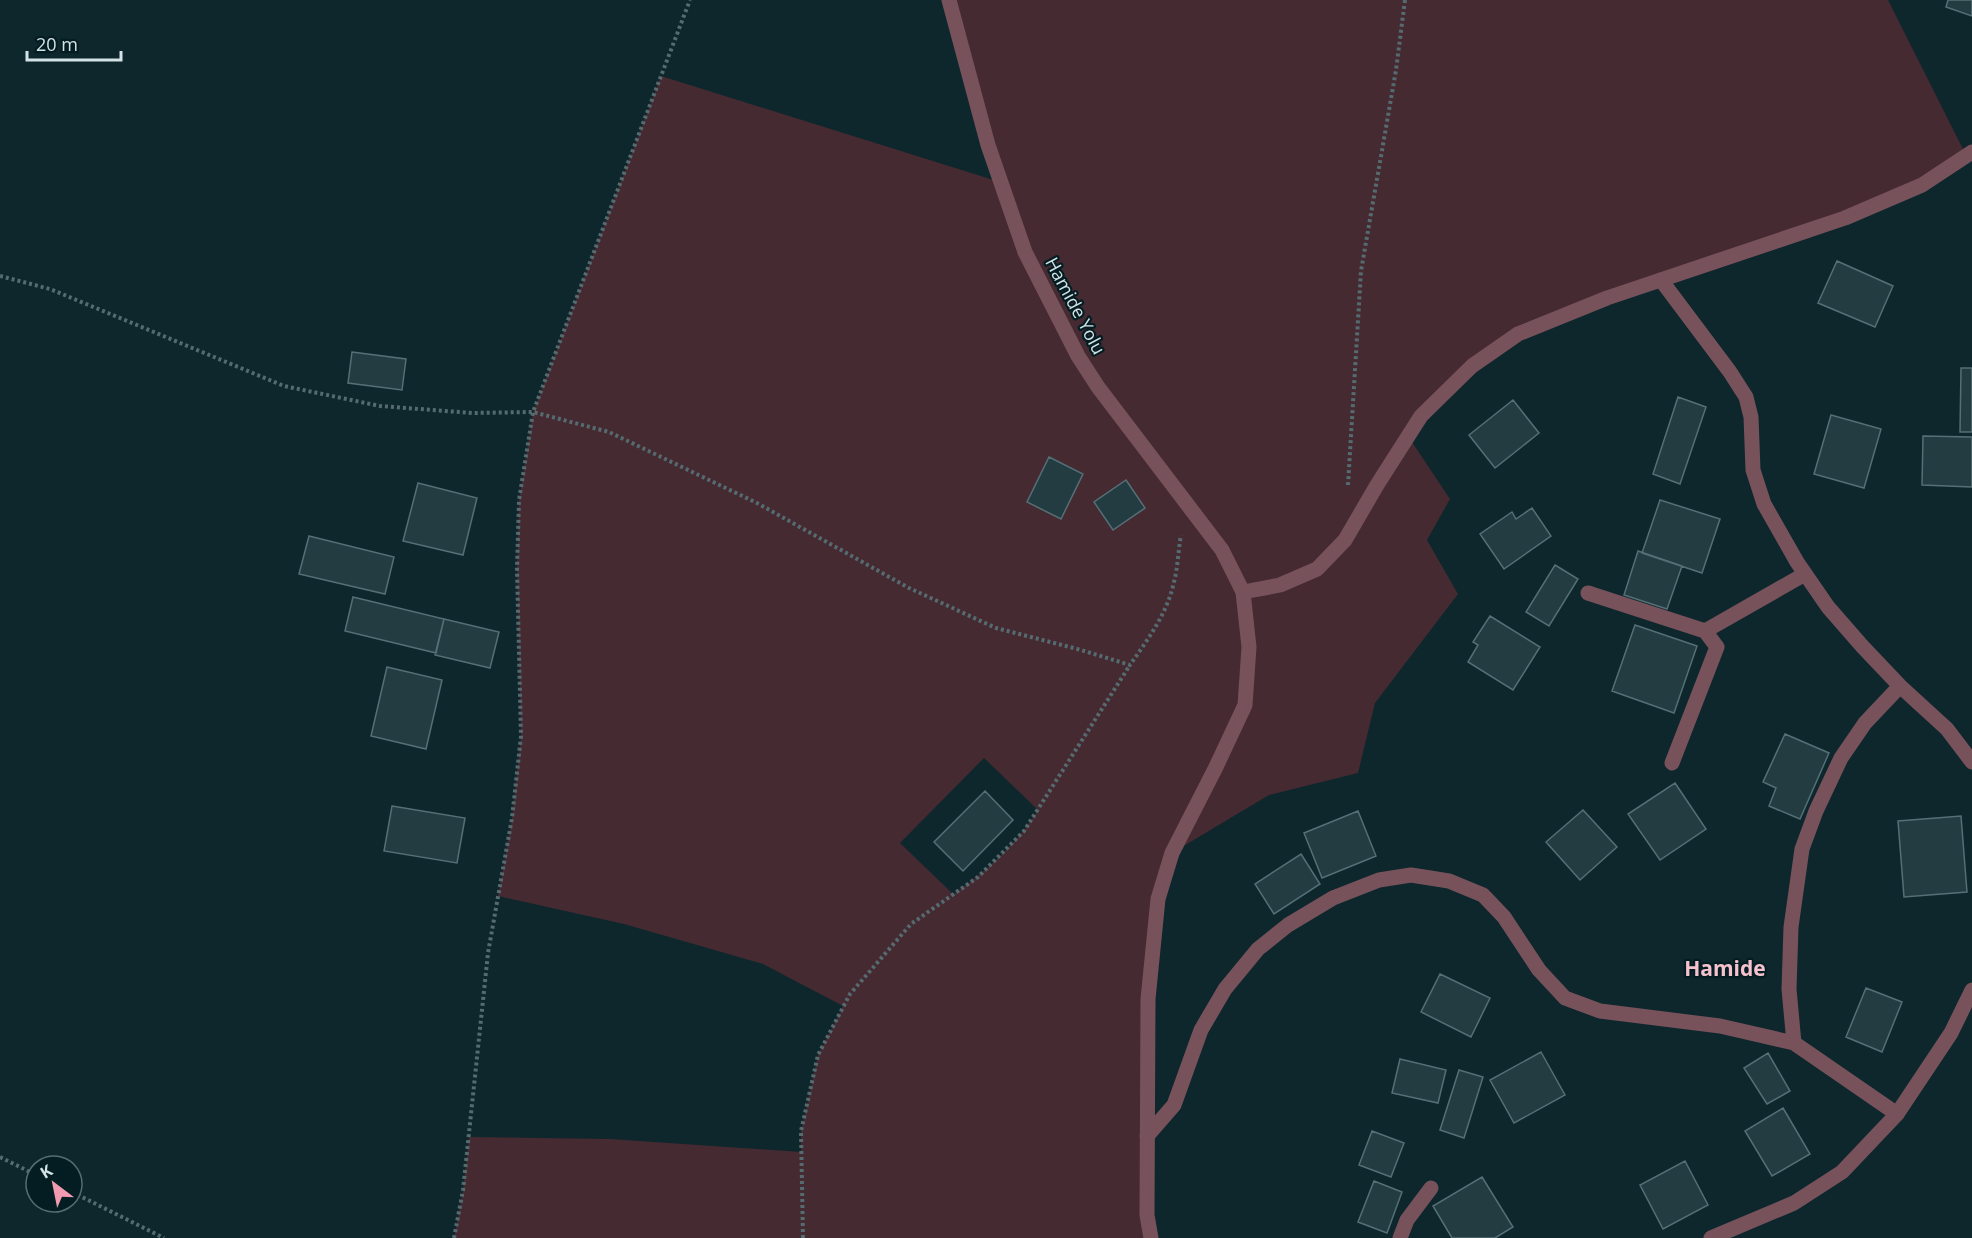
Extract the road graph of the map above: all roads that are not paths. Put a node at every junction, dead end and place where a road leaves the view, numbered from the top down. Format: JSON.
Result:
{"nodes":[{"id":1,"x":950,"y":0,"type":"edge"},
{"id":2,"x":1972,"y":153,"type":"edge"},
{"id":3,"x":1661,"y":280,"type":"junction"},
{"id":4,"x":1805,"y":574,"type":"junction"},
{"id":5,"x":1243,"y":592,"type":"junction"},
{"id":6,"x":1588,"y":593,"type":"dead end"},
{"id":7,"x":1705,"y":631,"type":"junction"},
{"id":8,"x":1900,"y":686,"type":"junction"},
{"id":9,"x":1972,"y":762,"type":"edge"},
{"id":10,"x":1672,"y":763,"type":"dead end"},
{"id":11,"x":1972,"y":990,"type":"edge"},
{"id":12,"x":1794,"y":1043,"type":"junction"},
{"id":13,"x":1898,"y":1114,"type":"junction"},
{"id":14,"x":1147,"y":1136,"type":"junction"},
{"id":15,"x":1431,"y":1188,"type":"dead end"},
{"id":16,"x":1741,"y":1232,"type":"edge"},
{"id":17,"x":1151,"y":1238,"type":"edge"},
{"id":18,"x":1400,"y":1238,"type":"edge"},
{"id":19,"x":1711,"y":1238,"type":"edge"}],
"edges":[{"from":1,"to":5,"type":"street","name":"Hamide Yolu"},
{"from":2,"to":3,"type":"street"},
{"from":3,"to":4,"type":"street"},
{"from":3,"to":5,"type":"street"},
{"from":4,"to":7,"type":"street"},
{"from":4,"to":8,"type":"street"},
{"from":5,"to":14,"type":"street"},
{"from":6,"to":7,"type":"street"},
{"from":7,"to":10,"type":"street"},
{"from":8,"to":9,"type":"street"},
{"from":8,"to":12,"type":"street"},
{"from":11,"to":13,"type":"street"},
{"from":12,"to":13,"type":"street"},
{"from":12,"to":14,"type":"street"},
{"from":13,"to":16,"type":"street"},
{"from":14,"to":17,"type":"street"},
{"from":15,"to":18,"type":"street"},
{"from":16,"to":19,"type":"street"}]}
